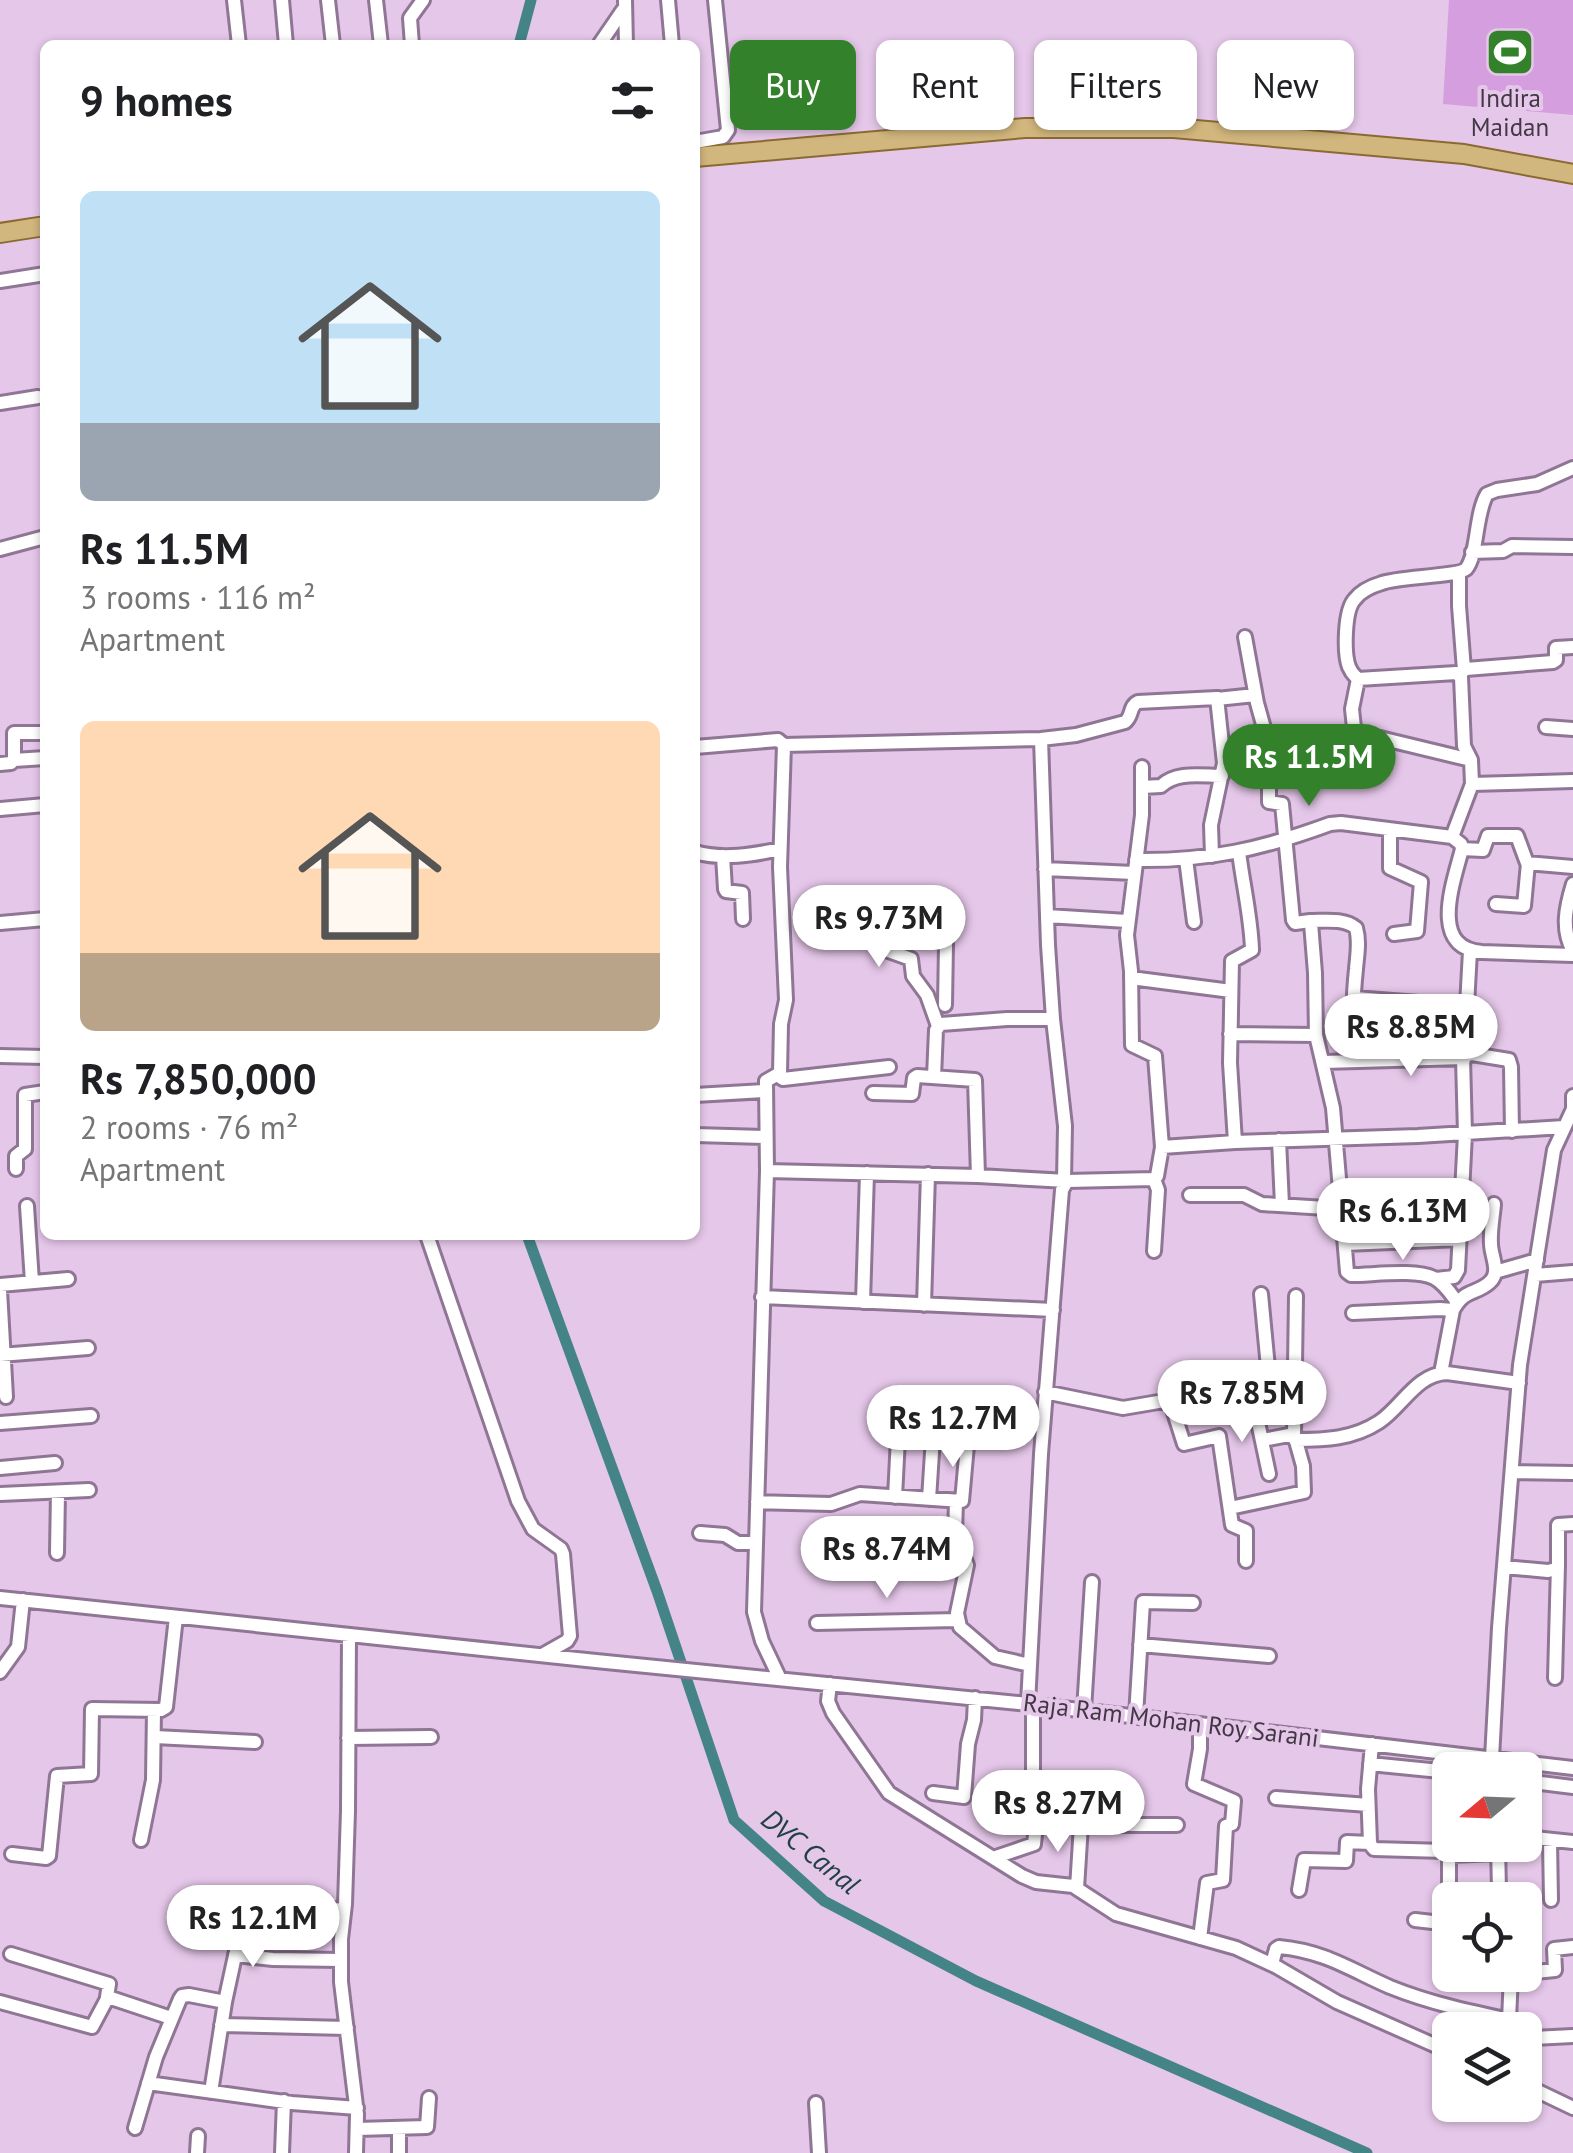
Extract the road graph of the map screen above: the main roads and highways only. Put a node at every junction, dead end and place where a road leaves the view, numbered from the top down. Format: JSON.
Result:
{"nodes":[{"id":1,"x":700,"y":157,"type":"edge"},
{"id":2,"x":1573,"y":174,"type":"edge"},
{"id":3,"x":40,"y":227,"type":"edge"},
{"id":4,"x":0,"y":233,"type":"edge"}],
"edges":[{"from":1,"to":2,"type":"main road"},
{"from":3,"to":4,"type":"main road"}]}
